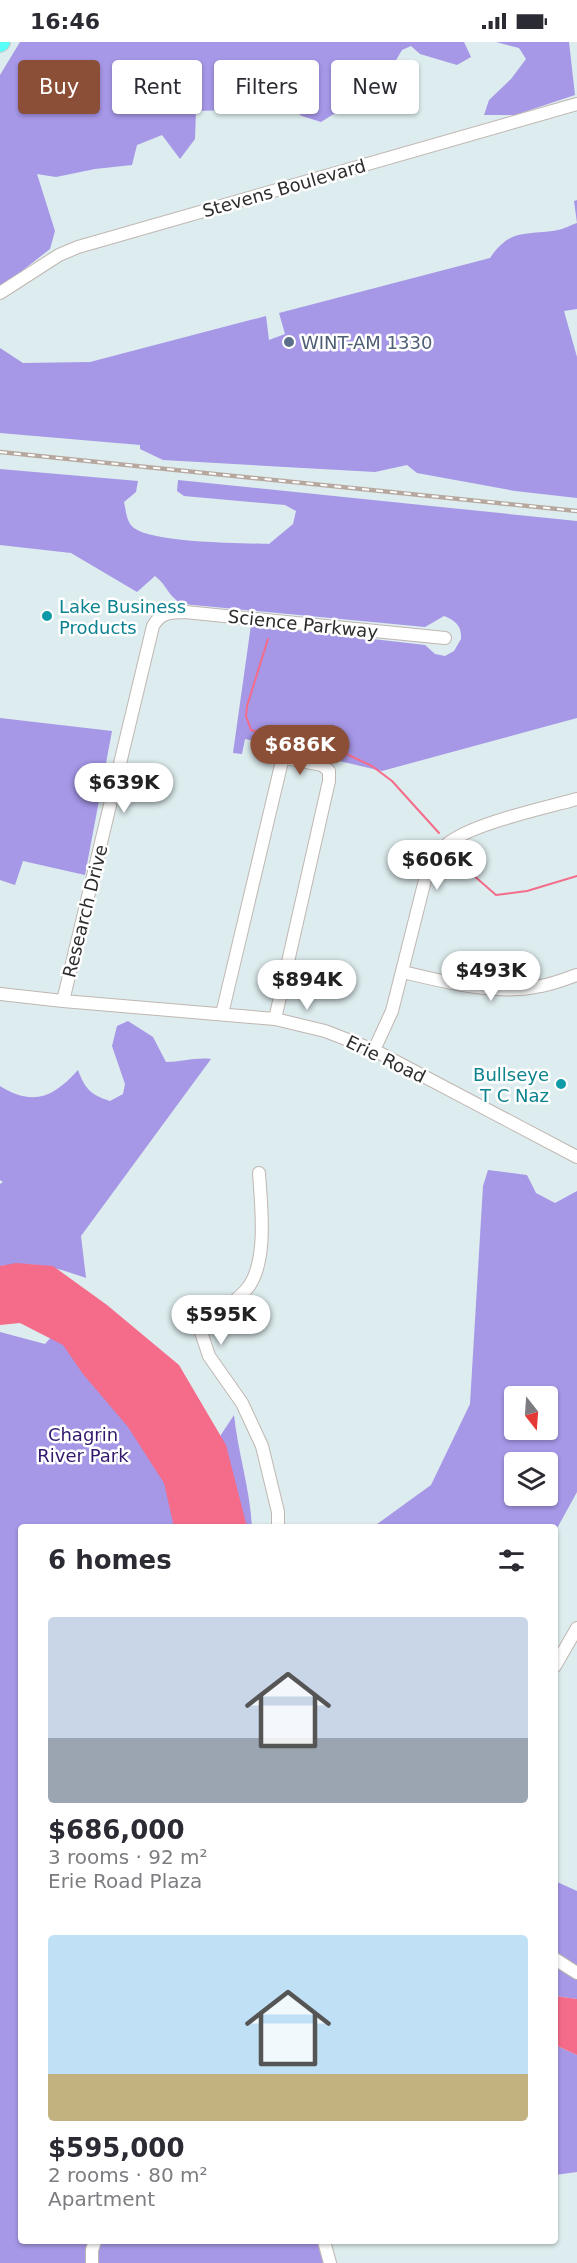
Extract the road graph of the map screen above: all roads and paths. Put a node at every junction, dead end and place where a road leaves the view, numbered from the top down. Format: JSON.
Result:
{"nodes":[{"id":1,"x":577,"y":104,"type":"edge"},
{"id":2,"x":0,"y":293,"type":"edge"},
{"id":3,"x":162,"y":614,"type":"joint"},
{"id":4,"x":445,"y":638,"type":"dead end"},
{"id":5,"x":577,"y":799,"type":"edge"},
{"id":6,"x":403,"y":972,"type":"junction"},
{"id":7,"x":577,"y":975,"type":"edge"},
{"id":8,"x":0,"y":994,"type":"edge"},
{"id":9,"x":63,"y":1001,"type":"junction"},
{"id":10,"x":222,"y":1014,"type":"junction"},
{"id":11,"x":275,"y":1019,"type":"junction"},
{"id":12,"x":374,"y":1050,"type":"junction"},
{"id":13,"x":577,"y":1157,"type":"edge"},
{"id":14,"x":259,"y":1173,"type":"dead end"},
{"id":15,"x":278,"y":1524,"type":"edge"},
{"id":16,"x":577,"y":1628,"type":"edge"},
{"id":17,"x":558,"y":1661,"type":"edge"},
{"id":18,"x":558,"y":1961,"type":"edge"},
{"id":19,"x":577,"y":1973,"type":"edge"},
{"id":20,"x":94,"y":2244,"type":"edge"},
{"id":21,"x":92,"y":2263,"type":"edge"}],
"edges":[{"from":1,"to":2,"type":"street","name":"Stevens Boulevard"},
{"from":3,"to":4,"type":"street","name":"Science Parkway"},
{"from":3,"to":9,"type":"street","name":"Research Drive"},
{"from":5,"to":6,"type":"street"},
{"from":6,"to":7,"type":"street"},
{"from":6,"to":12,"type":"street"},
{"from":8,"to":9,"type":"street","name":"Erie Road"},
{"from":9,"to":10,"type":"street","name":"Erie Road"},
{"from":10,"to":11,"type":"street","name":"Erie Road"},
{"from":10,"to":11,"type":"street"},
{"from":11,"to":12,"type":"street","name":"Erie Road"},
{"from":12,"to":13,"type":"street","name":"Erie Road"},
{"from":14,"to":15,"type":"street"},
{"from":16,"to":17,"type":"street"},
{"from":18,"to":19,"type":"street"},
{"from":20,"to":21,"type":"street"}]}
